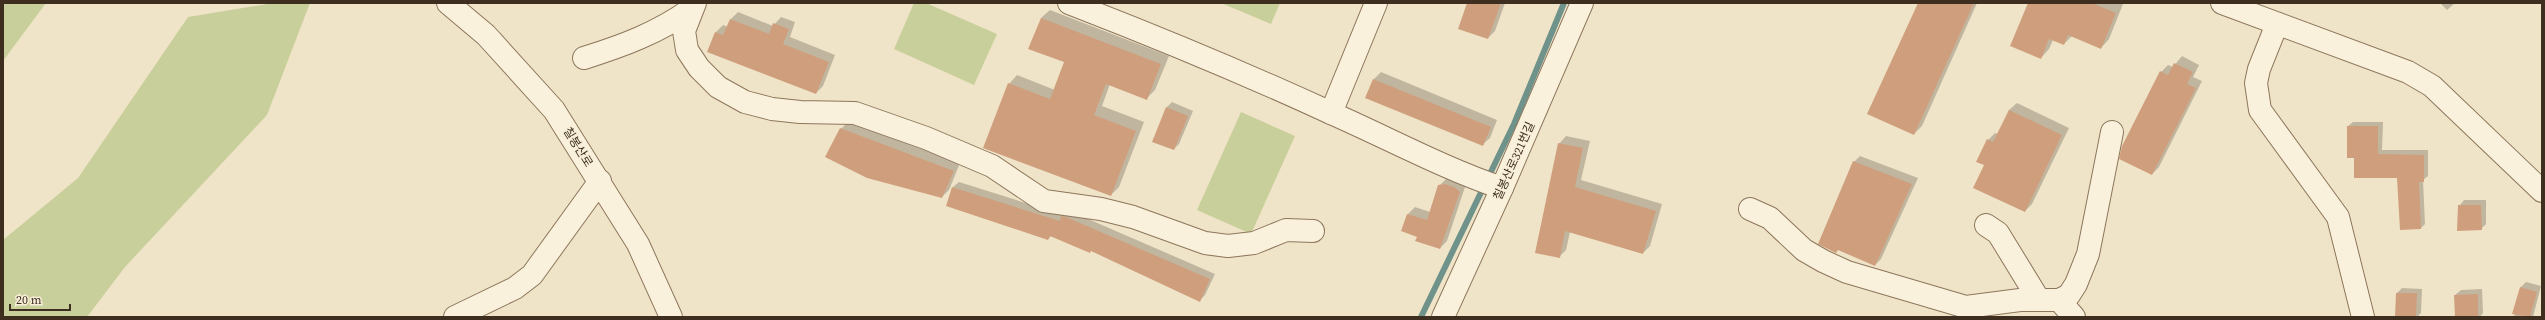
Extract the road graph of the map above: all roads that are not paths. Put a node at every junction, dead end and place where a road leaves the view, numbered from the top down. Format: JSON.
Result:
{"nodes":[{"id":1,"x":448,"y":3,"type":"edge"},
{"id":2,"x":1069,"y":3,"type":"edge"},
{"id":3,"x":1376,"y":3,"type":"edge"},
{"id":4,"x":1582,"y":3,"type":"edge"},
{"id":5,"x":2222,"y":3,"type":"edge"},
{"id":6,"x":693,"y":6,"type":"edge"},
{"id":7,"x":2277,"y":24,"type":"junction"},
{"id":8,"x":584,"y":58,"type":"dead end"},
{"id":9,"x":1331,"y":113,"type":"junction"},
{"id":10,"x":2112,"y":132,"type":"dead end"},
{"id":11,"x":600,"y":182,"type":"junction"},
{"id":12,"x":1502,"y":188,"type":"junction"},
{"id":13,"x":2542,"y":191,"type":"edge"},
{"id":14,"x":1750,"y":209,"type":"dead end"},
{"id":15,"x":1986,"y":225,"type":"dead end"},
{"id":16,"x":1313,"y":231,"type":"dead end"},
{"id":17,"x":2049,"y":300,"type":"junction"},
{"id":18,"x":455,"y":317,"type":"edge"},
{"id":19,"x":671,"y":317,"type":"edge"},
{"id":20,"x":1442,"y":317,"type":"edge"},
{"id":21,"x":2074,"y":317,"type":"edge"},
{"id":22,"x":2363,"y":317,"type":"edge"}],
"edges":[{"from":1,"to":11,"type":"street","name":"칠봉산로"},
{"from":2,"to":9,"type":"street"},
{"from":3,"to":9,"type":"street"},
{"from":4,"to":12,"type":"street","name":"칠봉산로321번길"},
{"from":5,"to":7,"type":"street"},
{"from":6,"to":8,"type":"street"},
{"from":6,"to":16,"type":"street"},
{"from":7,"to":13,"type":"street"},
{"from":7,"to":22,"type":"street"},
{"from":9,"to":12,"type":"street"},
{"from":10,"to":17,"type":"street"},
{"from":11,"to":18,"type":"street"},
{"from":11,"to":19,"type":"street","name":"칠봉산로"},
{"from":12,"to":20,"type":"street","name":"칠봉산로321번길"},
{"from":14,"to":17,"type":"street"},
{"from":15,"to":17,"type":"street"},
{"from":17,"to":21,"type":"street"}]}
